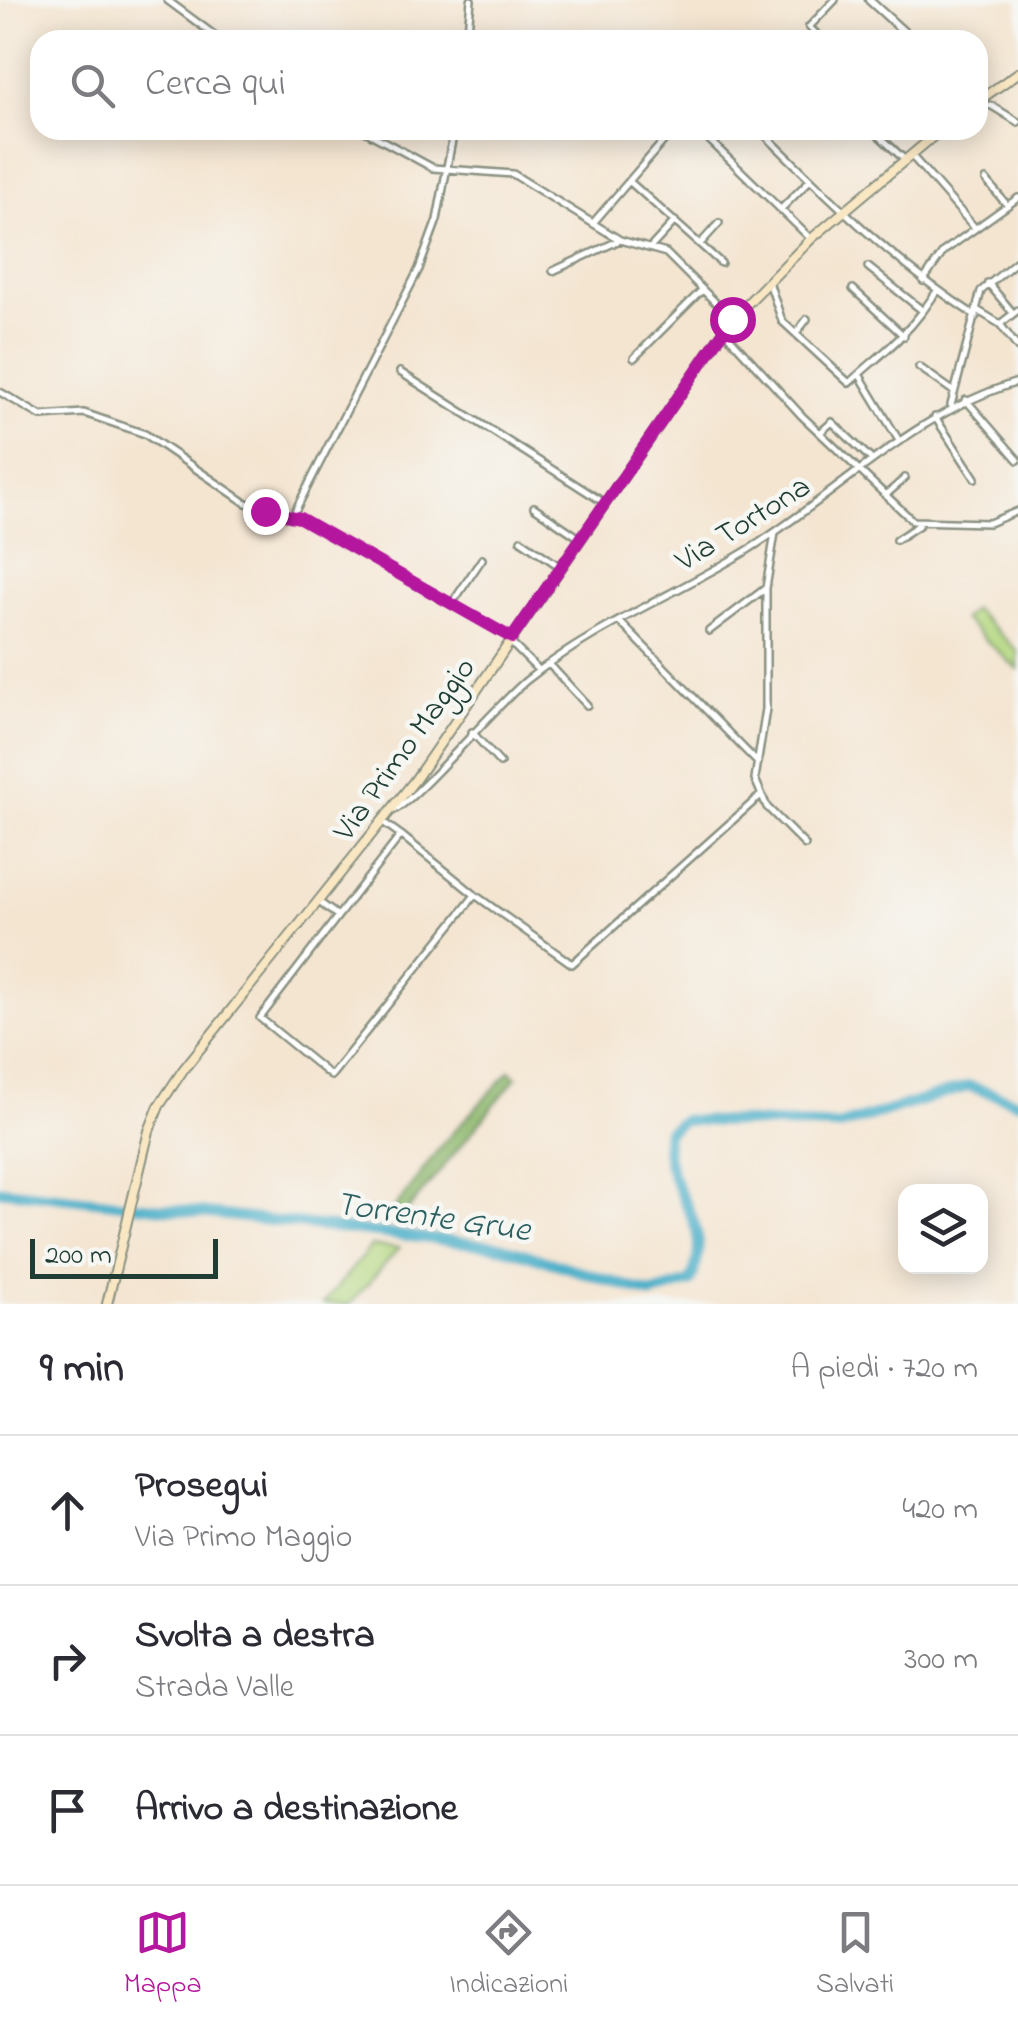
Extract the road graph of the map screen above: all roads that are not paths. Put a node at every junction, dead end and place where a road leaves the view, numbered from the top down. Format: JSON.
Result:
{"nodes":[{"id":1,"x":167,"y":0,"type":"edge"},
{"id":2,"x":472,"y":0,"type":"edge"},
{"id":3,"x":836,"y":0,"type":"edge"},
{"id":4,"x":869,"y":0,"type":"edge"},
{"id":5,"x":207,"y":30,"type":"edge"},
{"id":6,"x":469,"y":30,"type":"edge"},
{"id":7,"x":812,"y":30,"type":"edge"},
{"id":8,"x":902,"y":30,"type":"edge"},
{"id":9,"x":1018,"y":72,"type":"edge"},
{"id":10,"x":988,"y":94,"type":"edge"},
{"id":11,"x":988,"y":105,"type":"edge"},
{"id":12,"x":1018,"y":122,"type":"edge"},
{"id":13,"x":381,"y":140,"type":"edge"},
{"id":14,"x":453,"y":140,"type":"edge"},
{"id":15,"x":664,"y":140,"type":"edge"},
{"id":16,"x":710,"y":140,"type":"edge"},
{"id":17,"x":770,"y":140,"type":"edge"},
{"id":18,"x":885,"y":140,"type":"edge"},
{"id":19,"x":928,"y":142,"type":"edge"},
{"id":20,"x":908,"y":158,"type":"junction"},
{"id":21,"x":448,"y":171,"type":"junction"},
{"id":22,"x":810,"y":180,"type":"junction"},
{"id":23,"x":986,"y":180,"type":"dead end"},
{"id":24,"x":629,"y":182,"type":"junction"},
{"id":25,"x":1018,"y":198,"type":"edge"},
{"id":26,"x":1007,"y":205,"type":"junction"},
{"id":27,"x":781,"y":210,"type":"junction"},
{"id":28,"x":842,"y":212,"type":"junction"},
{"id":29,"x":674,"y":221,"type":"junction"},
{"id":30,"x":719,"y":223,"type":"dead end"},
{"id":31,"x":593,"y":224,"type":"junction"},
{"id":32,"x":975,"y":228,"type":"junction"},
{"id":33,"x":811,"y":238,"type":"junction"},
{"id":34,"x":620,"y":240,"type":"junction"},
{"id":35,"x":700,"y":244,"type":"junction"},
{"id":36,"x":650,"y":248,"type":"junction"},
{"id":37,"x":1018,"y":260,"type":"edge"},
{"id":38,"x":721,"y":263,"type":"dead end"},
{"id":39,"x":868,"y":267,"type":"dead end"},
{"id":40,"x":553,"y":271,"type":"dead end"},
{"id":41,"x":924,"y":281,"type":"junction"},
{"id":42,"x":769,"y":282,"type":"junction"},
{"id":43,"x":988,"y":283,"type":"junction"},
{"id":44,"x":703,"y":289,"type":"junction"},
{"id":45,"x":853,"y":289,"type":"dead end"},
{"id":46,"x":937,"y":291,"type":"junction"},
{"id":47,"x":921,"y":309,"type":"junction"},
{"id":48,"x":1016,"y":311,"type":"edge"},
{"id":49,"x":977,"y":313,"type":"junction"},
{"id":50,"x":732,"y":319,"type":"junction"},
{"id":51,"x":807,"y":319,"type":"dead end"},
{"id":52,"x":1000,"y":324,"type":"junction"},
{"id":53,"x":724,"y":330,"type":"junction"},
{"id":54,"x":798,"y":332,"type":"junction"},
{"id":55,"x":904,"y":336,"type":"junction"},
{"id":56,"x":1018,"y":348,"type":"edge"},
{"id":57,"x":634,"y":358,"type":"dead end"},
{"id":58,"x":918,"y":367,"type":"dead end"},
{"id":59,"x":400,"y":372,"type":"dead end"},
{"id":60,"x":859,"y":374,"type":"junction"},
{"id":61,"x":1018,"y":382,"type":"edge"},
{"id":62,"x":0,"y":392,"type":"edge"},
{"id":63,"x":954,"y":392,"type":"junction"},
{"id":64,"x":966,"y":400,"type":"junction"},
{"id":65,"x":950,"y":406,"type":"junction"},
{"id":66,"x":934,"y":417,"type":"junction"},
{"id":67,"x":822,"y":431,"type":"junction"},
{"id":68,"x":898,"y":439,"type":"junction"},
{"id":69,"x":870,"y":458,"type":"junction"},
{"id":70,"x":1018,"y":460,"type":"edge"},
{"id":71,"x":860,"y":468,"type":"junction"},
{"id":72,"x":905,"y":478,"type":"dead end"},
{"id":73,"x":975,"y":478,"type":"dead end"},
{"id":74,"x":886,"y":494,"type":"junction"},
{"id":75,"x":603,"y":502,"type":"junction"},
{"id":76,"x":534,"y":507,"type":"dead end"},
{"id":77,"x":1018,"y":511,"type":"edge"},
{"id":78,"x":292,"y":517,"type":"junction"},
{"id":79,"x":920,"y":524,"type":"junction"},
{"id":80,"x":775,"y":532,"type":"junction"},
{"id":81,"x":578,"y":537,"type":"junction"},
{"id":82,"x":521,"y":540,"type":"dead end"},
{"id":83,"x":896,"y":540,"type":"dead end"},
{"id":84,"x":482,"y":559,"type":"dead end"},
{"id":85,"x":559,"y":566,"type":"junction"},
{"id":86,"x":766,"y":588,"type":"junction"},
{"id":87,"x":453,"y":602,"type":"junction"},
{"id":88,"x":619,"y":622,"type":"junction"},
{"id":89,"x":709,"y":631,"type":"dead end"},
{"id":90,"x":511,"y":640,"type":"junction"},
{"id":91,"x":549,"y":664,"type":"junction"},
{"id":92,"x":539,"y":671,"type":"junction"},
{"id":93,"x":587,"y":704,"type":"dead end"},
{"id":94,"x":472,"y":732,"type":"junction"},
{"id":95,"x":444,"y":740,"type":"junction"},
{"id":96,"x":463,"y":740,"type":"junction"},
{"id":97,"x":500,"y":763,"type":"dead end"},
{"id":98,"x":758,"y":763,"type":"junction"},
{"id":99,"x":760,"y":796,"type":"junction"},
{"id":100,"x":392,"y":811,"type":"junction"},
{"id":101,"x":383,"y":822,"type":"junction"},
{"id":102,"x":401,"y":836,"type":"junction"},
{"id":103,"x":805,"y":845,"type":"dead end"},
{"id":104,"x":476,"y":895,"type":"junction"},
{"id":105,"x":320,"y":902,"type":"junction"},
{"id":106,"x":338,"y":916,"type":"junction"},
{"id":107,"x":107,"y":1304,"type":"edge"}],
"edges":[{"from":1,"to":5,"type":"street"},
{"from":2,"to":6,"type":"street"},
{"from":3,"to":7,"type":"street"},
{"from":4,"to":8,"type":"street"},
{"from":9,"to":10,"type":"main road"},
{"from":11,"to":12,"type":"street"},
{"from":13,"to":21,"type":"street"},
{"from":14,"to":21,"type":"street"},
{"from":15,"to":24,"type":"street"},
{"from":16,"to":27,"type":"street"},
{"from":17,"to":22,"type":"street"},
{"from":18,"to":20,"type":"street"},
{"from":19,"to":20,"type":"main road","name":"Via Primo Maggio"},
{"from":20,"to":28,"type":"main road","name":"Via Primo Maggio"},
{"from":20,"to":32,"type":"street"},
{"from":21,"to":31,"type":"street"},
{"from":21,"to":78,"type":"street"},
{"from":22,"to":27,"type":"street"},
{"from":22,"to":28,"type":"street"},
{"from":23,"to":26,"type":"street"},
{"from":24,"to":29,"type":"street"},
{"from":24,"to":31,"type":"street"},
{"from":25,"to":26,"type":"street"},
{"from":26,"to":32,"type":"street"},
{"from":27,"to":33,"type":"street"},
{"from":28,"to":33,"type":"main road","name":"Via Primo Maggio"},
{"from":28,"to":41,"type":"street"},
{"from":29,"to":35,"type":"street"},
{"from":29,"to":36,"type":"street"},
{"from":30,"to":35,"type":"street"},
{"from":31,"to":34,"type":"street"},
{"from":32,"to":41,"type":"street"},
{"from":33,"to":42,"type":"main road","name":"Via Primo Maggio"},
{"from":34,"to":36,"type":"street"},
{"from":34,"to":40,"type":"street"},
{"from":35,"to":38,"type":"street"},
{"from":36,"to":44,"type":"street"},
{"from":37,"to":43,"type":"street"},
{"from":39,"to":47,"type":"street"},
{"from":41,"to":46,"type":"street"},
{"from":42,"to":50,"type":"main road","name":"Via Primo Maggio"},
{"from":42,"to":54,"type":"street"},
{"from":43,"to":48,"type":"street"},
{"from":43,"to":49,"type":"street"},
{"from":44,"to":50,"type":"street"},
{"from":44,"to":57,"type":"street"},
{"from":45,"to":55,"type":"street"},
{"from":46,"to":47,"type":"street"},
{"from":46,"to":49,"type":"street"},
{"from":47,"to":55,"type":"street"},
{"from":48,"to":52,"type":"street"},
{"from":49,"to":52,"type":"street"},
{"from":49,"to":63,"type":"street"},
{"from":50,"to":53,"type":"main road","name":"Via Primo Maggio"},
{"from":51,"to":54,"type":"street"},
{"from":52,"to":56,"type":"street"},
{"from":53,"to":67,"type":"street"},
{"from":53,"to":75,"type":"main road","name":"Via Primo Maggio"},
{"from":54,"to":60,"type":"street"},
{"from":55,"to":60,"type":"street"},
{"from":58,"to":63,"type":"street"},
{"from":59,"to":75,"type":"street"},
{"from":60,"to":68,"type":"street"},
{"from":61,"to":64,"type":"street","name":"Via Tortona"},
{"from":62,"to":78,"type":"street"},
{"from":63,"to":65,"type":"street"},
{"from":64,"to":65,"type":"street","name":"Via Tortona"},
{"from":64,"to":70,"type":"street"},
{"from":65,"to":66,"type":"street","name":"Via Tortona"},
{"from":66,"to":68,"type":"street","name":"Via Tortona"},
{"from":66,"to":73,"type":"street"},
{"from":67,"to":69,"type":"street"},
{"from":67,"to":71,"type":"street"},
{"from":68,"to":69,"type":"street","name":"Via Tortona"},
{"from":69,"to":71,"type":"street","name":"Via Tortona"},
{"from":71,"to":74,"type":"street"},
{"from":71,"to":80,"type":"street","name":"Via Tortona"},
{"from":72,"to":74,"type":"street"},
{"from":74,"to":79,"type":"street"},
{"from":75,"to":81,"type":"main road","name":"Via Primo Maggio"},
{"from":76,"to":81,"type":"street"},
{"from":77,"to":79,"type":"street"},
{"from":78,"to":87,"type":"street"},
{"from":79,"to":83,"type":"street"},
{"from":80,"to":86,"type":"street"},
{"from":80,"to":88,"type":"street","name":"Via Tortona"},
{"from":81,"to":85,"type":"main road","name":"Via Primo Maggio"},
{"from":82,"to":85,"type":"street"},
{"from":84,"to":87,"type":"street"},
{"from":85,"to":90,"type":"main road","name":"Via Primo Maggio"},
{"from":86,"to":89,"type":"street"},
{"from":86,"to":98,"type":"street"},
{"from":87,"to":90,"type":"street"},
{"from":88,"to":91,"type":"street","name":"Via Tortona"},
{"from":88,"to":98,"type":"street"},
{"from":90,"to":92,"type":"street"},
{"from":90,"to":95,"type":"main road","name":"Via Primo Maggio"},
{"from":91,"to":92,"type":"street","name":"Via Tortona"},
{"from":91,"to":93,"type":"street"},
{"from":92,"to":94,"type":"street","name":"Via Tortona"},
{"from":94,"to":96,"type":"street","name":"Via Tortona"},
{"from":94,"to":97,"type":"street"},
{"from":95,"to":96,"type":"street"},
{"from":95,"to":100,"type":"main road","name":"Via Primo Maggio"},
{"from":96,"to":100,"type":"street","name":"Via Tortona"},
{"from":98,"to":99,"type":"street"},
{"from":99,"to":103,"type":"street"},
{"from":99,"to":104,"type":"street"},
{"from":100,"to":101,"type":"main road","name":"Via Primo Maggio"},
{"from":101,"to":102,"type":"street"},
{"from":101,"to":105,"type":"main road","name":"Via Primo Maggio"},
{"from":102,"to":104,"type":"street"},
{"from":102,"to":106,"type":"street"},
{"from":104,"to":106,"type":"street"},
{"from":105,"to":106,"type":"street"},
{"from":105,"to":107,"type":"main road","name":"Via Primo Maggio"}]}
